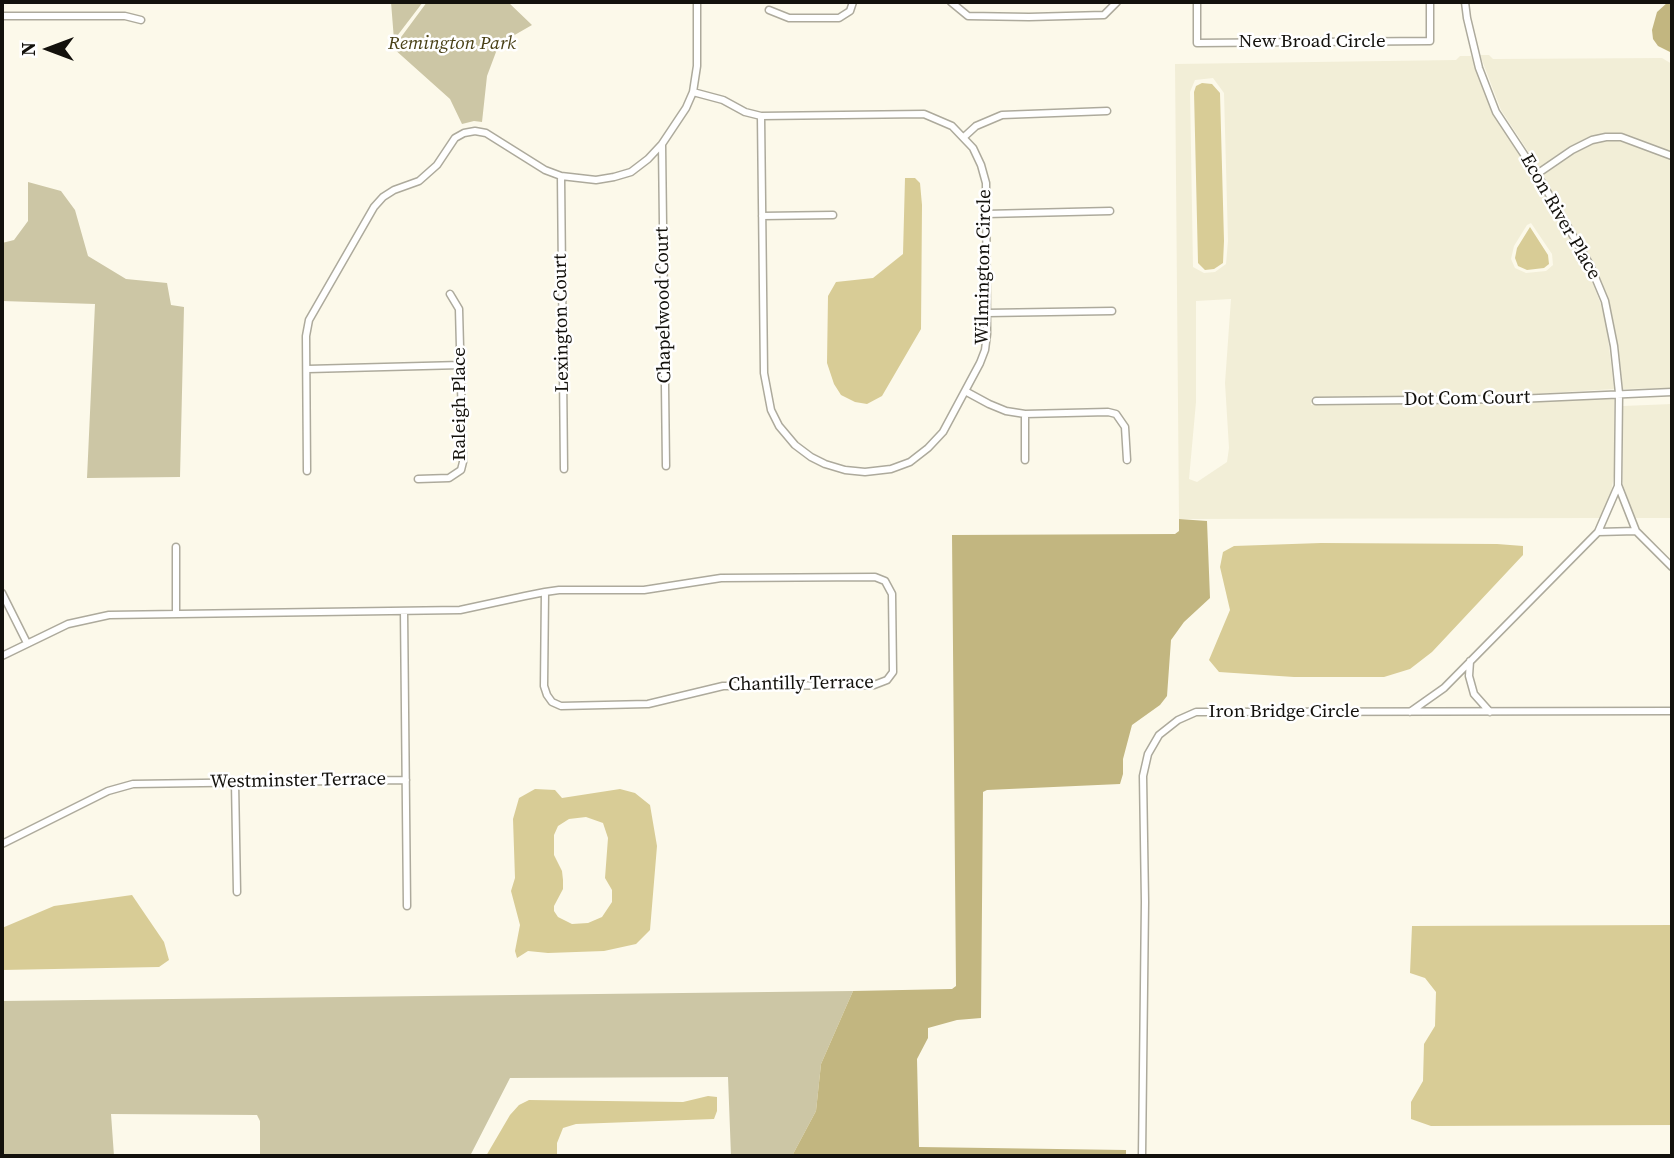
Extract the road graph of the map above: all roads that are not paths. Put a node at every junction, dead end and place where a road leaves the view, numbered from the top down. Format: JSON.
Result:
{"nodes":[{"id":1,"x":697,"y":2,"type":"edge"},
{"id":2,"x":853,"y":2,"type":"edge"},
{"id":3,"x":951,"y":2,"type":"edge"},
{"id":4,"x":1116,"y":2,"type":"edge"},
{"id":5,"x":1197,"y":2,"type":"edge"},
{"id":6,"x":1430,"y":2,"type":"edge"},
{"id":7,"x":1465,"y":2,"type":"edge"},
{"id":8,"x":769,"y":10,"type":"dead end"},
{"id":9,"x":2,"y":16,"type":"edge"},
{"id":10,"x":141,"y":20,"type":"dead end"},
{"id":11,"x":694,"y":92,"type":"junction"},
{"id":12,"x":1107,"y":111,"type":"dead end"},
{"id":13,"x":761,"y":116,"type":"junction"},
{"id":14,"x":964,"y":137,"type":"junction"},
{"id":15,"x":662,"y":144,"type":"junction"},
{"id":16,"x":1672,"y":156,"type":"edge"},
{"id":17,"x":1537,"y":174,"type":"junction"},
{"id":18,"x":561,"y":176,"type":"junction"},
{"id":19,"x":1110,"y":211,"type":"dead end"},
{"id":20,"x":986,"y":214,"type":"junction"},
{"id":21,"x":832,"y":215,"type":"dead end"},
{"id":22,"x":762,"y":216,"type":"junction"},
{"id":23,"x":450,"y":294,"type":"dead end"},
{"id":24,"x":1112,"y":312,"type":"dead end"},
{"id":25,"x":987,"y":313,"type":"junction"},
{"id":26,"x":461,"y":365,"type":"junction"},
{"id":27,"x":308,"y":369,"type":"junction"},
{"id":28,"x":965,"y":391,"type":"junction"},
{"id":29,"x":1672,"y":392,"type":"edge"},
{"id":30,"x":1619,"y":393,"type":"junction"},
{"id":31,"x":1316,"y":401,"type":"dead end"},
{"id":32,"x":1025,"y":414,"type":"junction"},
{"id":33,"x":1025,"y":460,"type":"dead end"},
{"id":34,"x":1127,"y":460,"type":"dead end"},
{"id":35,"x":666,"y":466,"type":"dead end"},
{"id":36,"x":564,"y":469,"type":"dead end"},
{"id":37,"x":307,"y":471,"type":"dead end"},
{"id":38,"x":418,"y":480,"type":"dead end"},
{"id":39,"x":1618,"y":485,"type":"junction"},
{"id":40,"x":1598,"y":531,"type":"junction"},
{"id":41,"x":1636,"y":531,"type":"junction"},
{"id":42,"x":176,"y":547,"type":"dead end"},
{"id":43,"x":1672,"y":567,"type":"edge"},
{"id":44,"x":2,"y":593,"type":"edge"},
{"id":45,"x":545,"y":593,"type":"junction"},
{"id":46,"x":404,"y":611,"type":"junction"},
{"id":47,"x":176,"y":613,"type":"junction"},
{"id":48,"x":27,"y":643,"type":"junction"},
{"id":49,"x":2,"y":656,"type":"edge"},
{"id":50,"x":1470,"y":661,"type":"junction"},
{"id":51,"x":1672,"y":711,"type":"edge"},
{"id":52,"x":1490,"y":712,"type":"junction"},
{"id":53,"x":1408,"y":713,"type":"junction"},
{"id":54,"x":406,"y":780,"type":"junction"},
{"id":55,"x":235,"y":782,"type":"junction"},
{"id":56,"x":2,"y":844,"type":"edge"},
{"id":57,"x":237,"y":892,"type":"dead end"},
{"id":58,"x":407,"y":906,"type":"dead end"},
{"id":59,"x":1142,"y":1156,"type":"edge"}],
"edges":[{"from":1,"to":11,"type":"street"},
{"from":2,"to":8,"type":"street"},
{"from":3,"to":4,"type":"street"},
{"from":5,"to":6,"type":"street","name":"New Broad Circle"},
{"from":7,"to":17,"type":"street","name":"Econ River Place"},
{"from":9,"to":10,"type":"street"},
{"from":11,"to":13,"type":"street","name":"Wilmington Circle"},
{"from":11,"to":15,"type":"street"},
{"from":12,"to":14,"type":"street"},
{"from":13,"to":14,"type":"street","name":"Wilmington Circle"},
{"from":13,"to":22,"type":"street","name":"Wilmington Circle"},
{"from":14,"to":20,"type":"street","name":"Wilmington Circle"},
{"from":15,"to":18,"type":"street"},
{"from":15,"to":35,"type":"street","name":"Chapelwood Court"},
{"from":16,"to":17,"type":"street"},
{"from":17,"to":30,"type":"street","name":"Econ River Place"},
{"from":18,"to":27,"type":"street"},
{"from":18,"to":36,"type":"street","name":"Lexington Court"},
{"from":19,"to":20,"type":"street"},
{"from":20,"to":25,"type":"street","name":"Wilmington Circle"},
{"from":21,"to":22,"type":"street"},
{"from":22,"to":28,"type":"street","name":"Wilmington Circle"},
{"from":23,"to":26,"type":"street","name":"Raleigh Place"},
{"from":24,"to":25,"type":"street"},
{"from":25,"to":28,"type":"street","name":"Wilmington Circle"},
{"from":26,"to":27,"type":"street"},
{"from":26,"to":38,"type":"street","name":"Raleigh Place"},
{"from":27,"to":37,"type":"street"},
{"from":28,"to":32,"type":"street"},
{"from":29,"to":30,"type":"street","name":"Dot Com Court"},
{"from":30,"to":31,"type":"street","name":"Dot Com Court"},
{"from":30,"to":39,"type":"street","name":"Econ River Place"},
{"from":32,"to":33,"type":"street"},
{"from":32,"to":34,"type":"street"},
{"from":39,"to":40,"type":"street"},
{"from":39,"to":41,"type":"street"},
{"from":40,"to":41,"type":"street"},
{"from":40,"to":50,"type":"street"},
{"from":41,"to":43,"type":"street"},
{"from":42,"to":47,"type":"street"},
{"from":44,"to":48,"type":"street"},
{"from":45,"to":45,"type":"street","name":"Chantilly Terrace"},
{"from":45,"to":46,"type":"street","name":"Chantilly Terrace"},
{"from":46,"to":47,"type":"street"},
{"from":46,"to":54,"type":"street","name":"Westminster Terrace"},
{"from":47,"to":48,"type":"street"},
{"from":48,"to":49,"type":"street"},
{"from":50,"to":52,"type":"street"},
{"from":50,"to":53,"type":"street"},
{"from":51,"to":52,"type":"street","name":"Iron Bridge Circle"},
{"from":52,"to":53,"type":"street","name":"Iron Bridge Circle"},
{"from":53,"to":59,"type":"street","name":"Iron Bridge Circle"},
{"from":54,"to":55,"type":"street","name":"Westminster Terrace"},
{"from":54,"to":58,"type":"street"},
{"from":55,"to":56,"type":"street","name":"Westminster Terrace"},
{"from":55,"to":57,"type":"street"}]}
